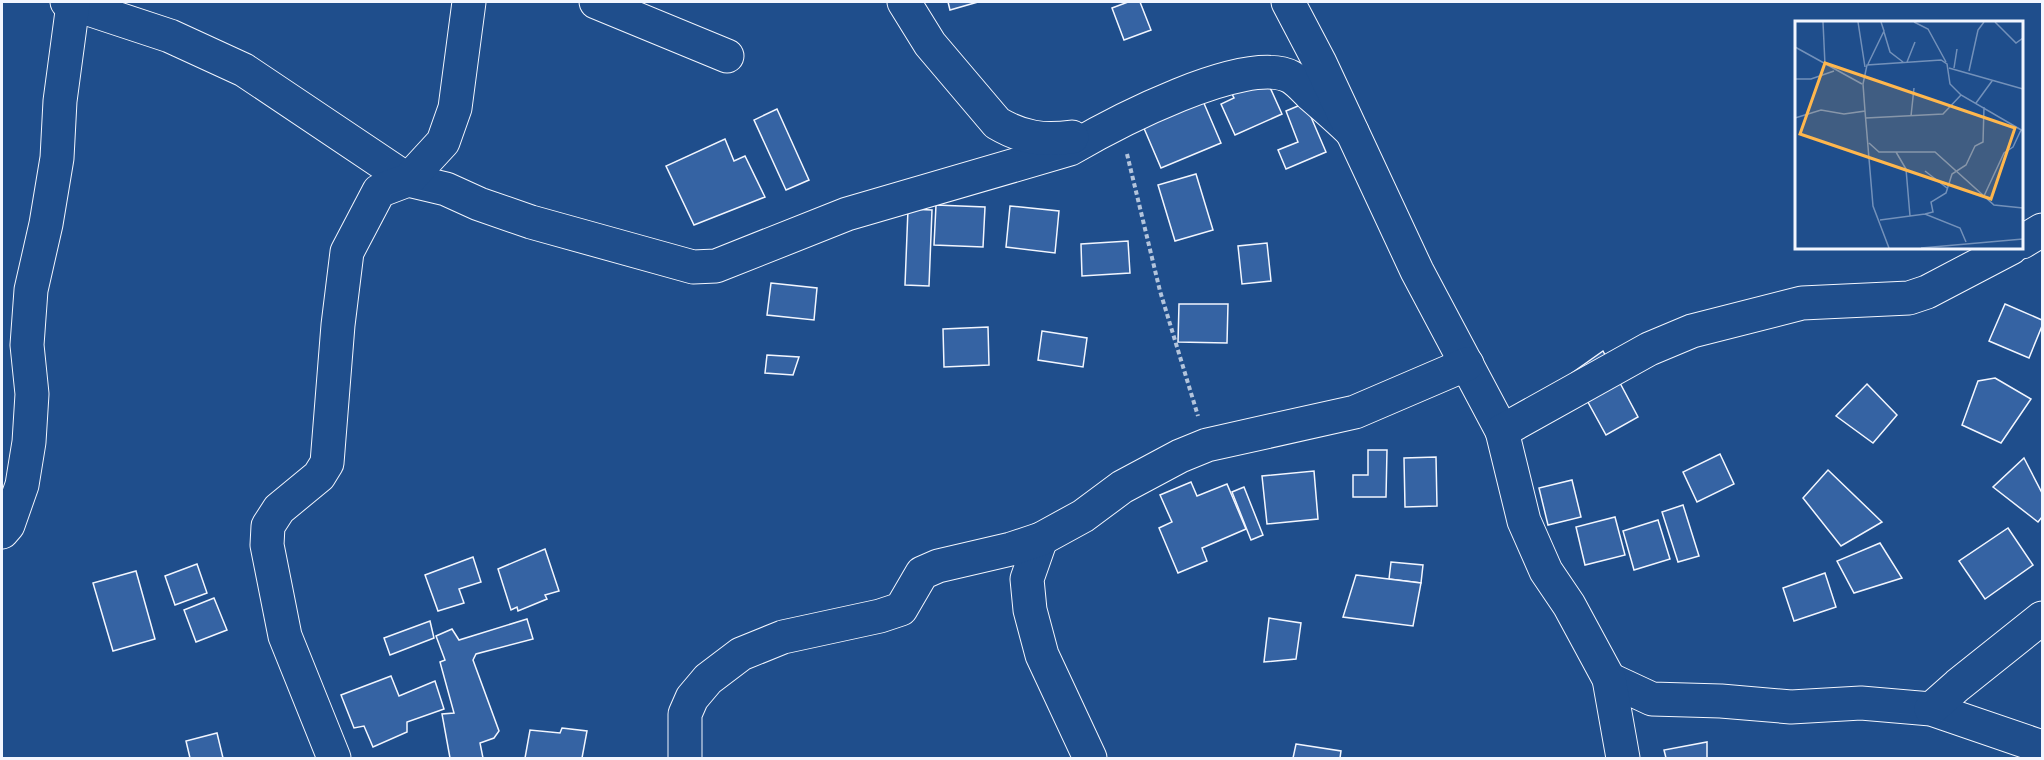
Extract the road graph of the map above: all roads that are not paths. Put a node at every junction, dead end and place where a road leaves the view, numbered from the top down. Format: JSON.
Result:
{"nodes":[{"id":1,"x":469,"y":2,"type":"edge"},
{"id":2,"x":596,"y":2,"type":"edge"},
{"id":3,"x":904,"y":2,"type":"edge"},
{"id":4,"x":1288,"y":2,"type":"edge"},
{"id":5,"x":70,"y":3,"type":"edge"},
{"id":6,"x":727,"y":56,"type":"dead end"},
{"id":7,"x":1352,"y":132,"type":"junction"},
{"id":8,"x":1098,"y":133,"type":"junction"},
{"id":9,"x":408,"y":180,"type":"junction"},
{"id":10,"x":2043,"y":230,"type":"edge"},
{"id":11,"x":2023,"y":241,"type":"edge"},
{"id":12,"x":2009,"y":249,"type":"edge"},
{"id":13,"x":1467,"y":364,"type":"junction"},
{"id":14,"x":1502,"y":431,"type":"junction"},
{"id":15,"x":2,"y":532,"type":"edge"},
{"id":16,"x":1041,"y":539,"type":"junction"},
{"id":17,"x":2043,"y":618,"type":"edge"},
{"id":18,"x":1609,"y":679,"type":"junction"},
{"id":19,"x":1931,"y":709,"type":"junction"},
{"id":20,"x":2037,"y":750,"type":"edge"},
{"id":21,"x":334,"y":759,"type":"edge"},
{"id":22,"x":685,"y":759,"type":"edge"},
{"id":23,"x":1090,"y":759,"type":"edge"},
{"id":24,"x":1623,"y":759,"type":"edge"}],
"edges":[{"from":1,"to":9,"type":"street"},
{"from":2,"to":6,"type":"street"},
{"from":3,"to":8,"type":"street"},
{"from":4,"to":7,"type":"street"},
{"from":5,"to":9,"type":"street"},
{"from":5,"to":15,"type":"street"},
{"from":7,"to":8,"type":"street"},
{"from":7,"to":13,"type":"street"},
{"from":8,"to":9,"type":"street"},
{"from":9,"to":21,"type":"street"},
{"from":10,"to":11,"type":"street"},
{"from":12,"to":14,"type":"street"},
{"from":13,"to":14,"type":"street"},
{"from":13,"to":16,"type":"street"},
{"from":14,"to":18,"type":"street"},
{"from":16,"to":22,"type":"street"},
{"from":16,"to":23,"type":"street"},
{"from":17,"to":19,"type":"street"},
{"from":18,"to":19,"type":"street"},
{"from":18,"to":24,"type":"street"},
{"from":19,"to":20,"type":"street"}]}
